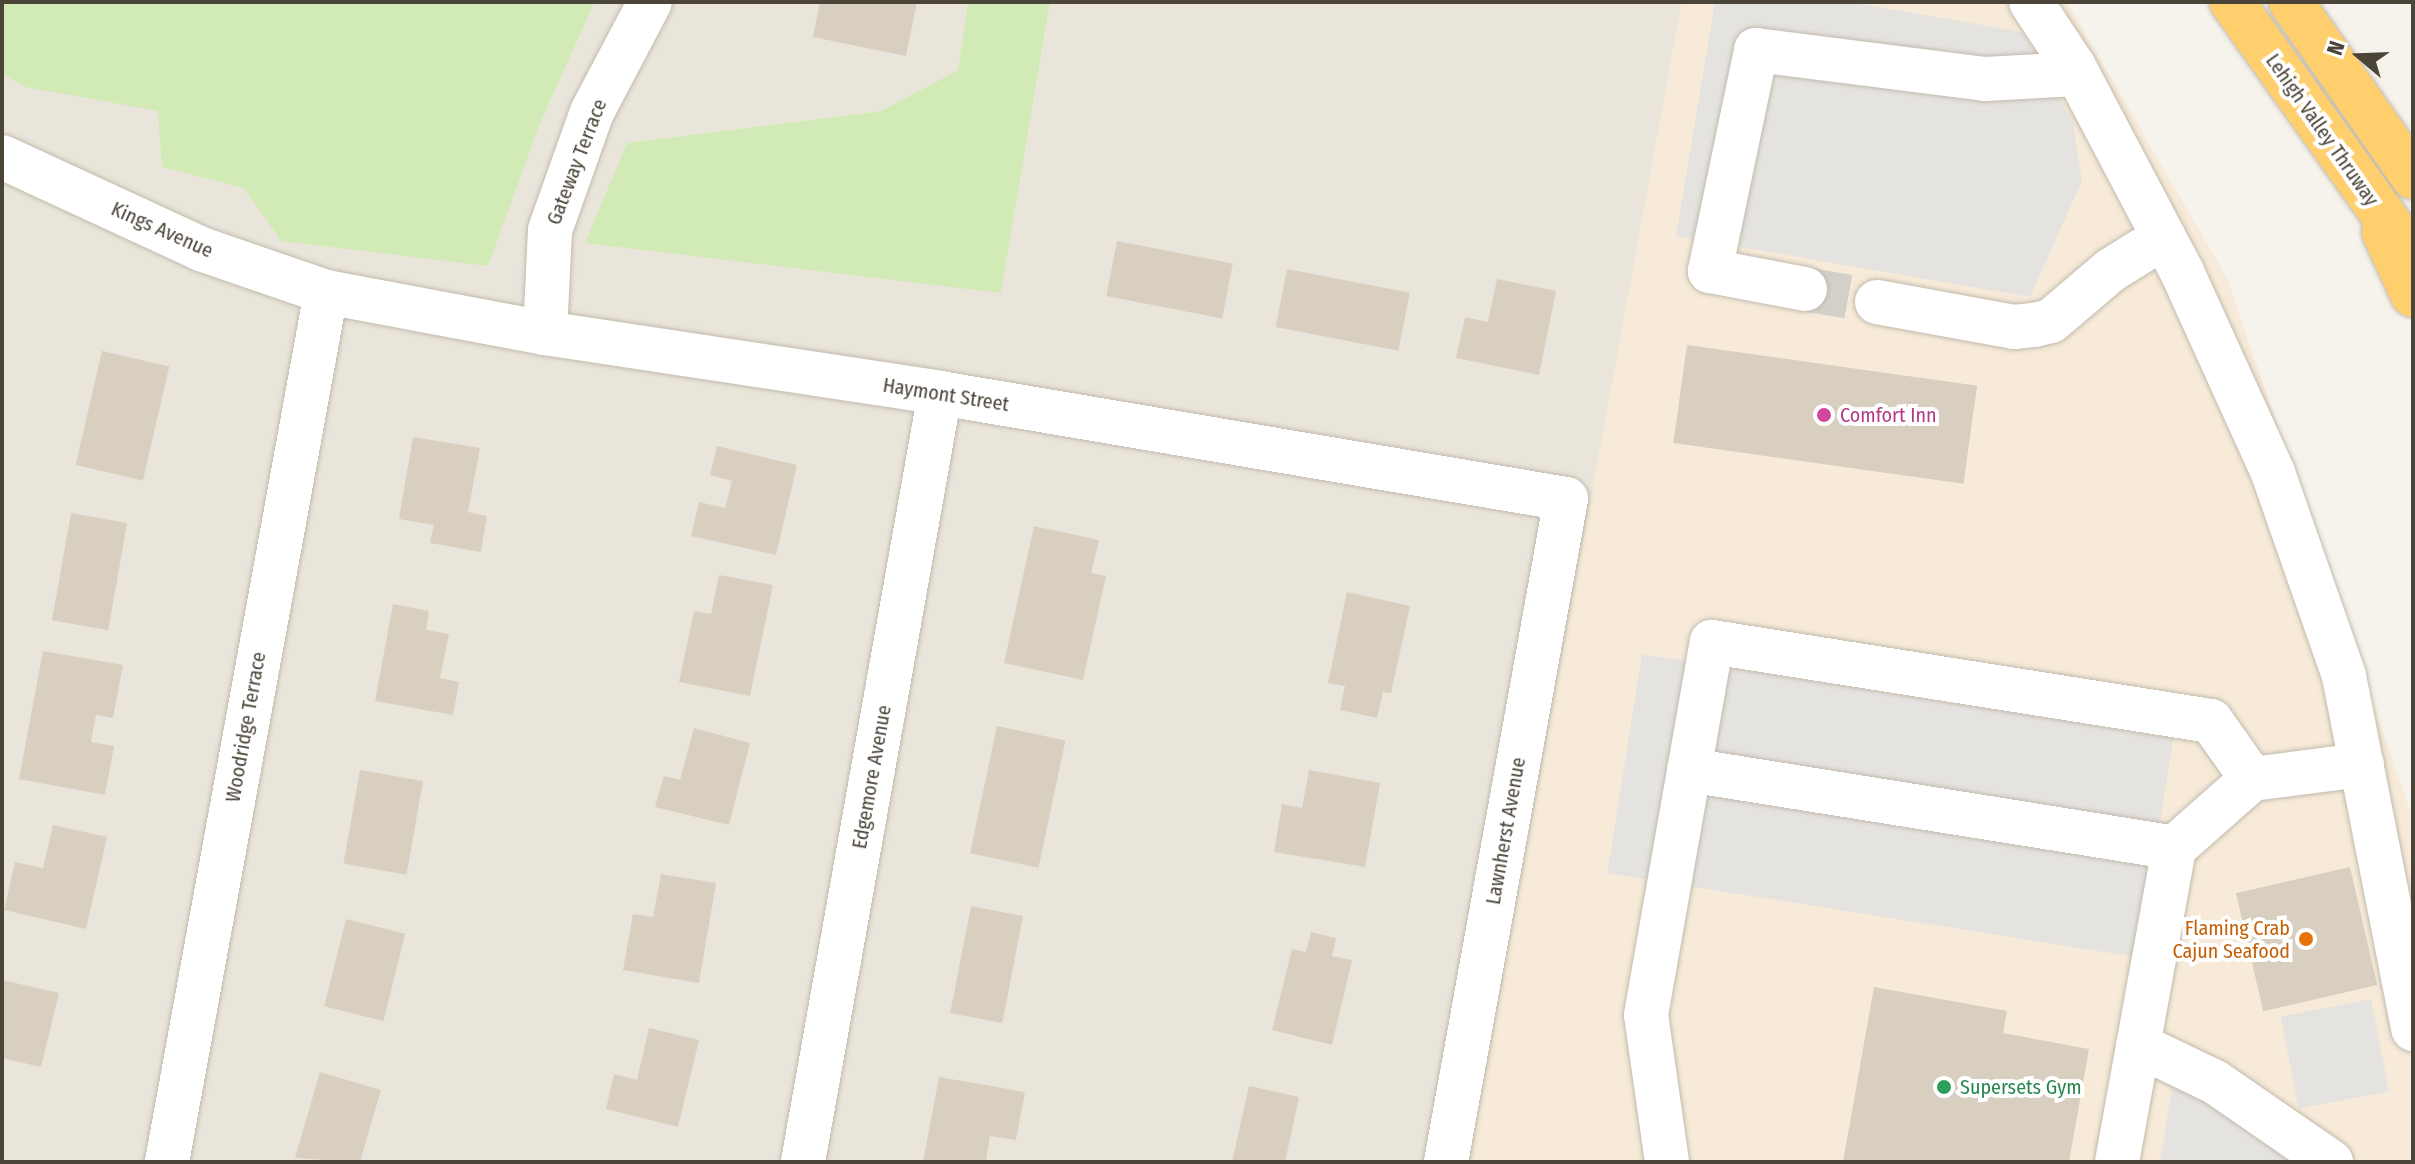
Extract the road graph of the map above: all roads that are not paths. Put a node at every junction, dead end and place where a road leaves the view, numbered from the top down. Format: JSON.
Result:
{"nodes":[{"id":1,"x":650,"y":2,"type":"edge"},
{"id":2,"x":2031,"y":2,"type":"edge"},
{"id":3,"x":2232,"y":2,"type":"edge"},
{"id":4,"x":2291,"y":2,"type":"edge"},
{"id":5,"x":2077,"y":74,"type":"junction"},
{"id":6,"x":2,"y":157,"type":"edge"},
{"id":7,"x":2413,"y":177,"type":"edge"},
{"id":8,"x":2366,"y":193,"type":"junction"},
{"id":9,"x":2164,"y":237,"type":"junction"},
{"id":10,"x":2413,"y":257,"type":"edge"},
{"id":11,"x":1805,"y":289,"type":"tunnel mouth"},
{"id":12,"x":326,"y":292,"type":"junction"},
{"id":13,"x":2413,"y":295,"type":"edge"},
{"id":14,"x":1877,"y":302,"type":"tunnel mouth"},
{"id":15,"x":545,"y":333,"type":"junction"},
{"id":16,"x":940,"y":393,"type":"junction"},
{"id":17,"x":1566,"y":499,"type":"joint"},
{"id":18,"x":2362,"y":765,"type":"junction"},
{"id":19,"x":1689,"y":770,"type":"junction"},
{"id":20,"x":2252,"y":779,"type":"junction"},
{"id":21,"x":2174,"y":848,"type":"junction"},
{"id":22,"x":2413,"y":1029,"type":"edge"},
{"id":23,"x":2138,"y":1045,"type":"junction"},
{"id":24,"x":167,"y":1162,"type":"edge"},
{"id":25,"x":803,"y":1162,"type":"edge"},
{"id":26,"x":1446,"y":1162,"type":"edge"},
{"id":27,"x":1667,"y":1162,"type":"edge"},
{"id":28,"x":2117,"y":1162,"type":"edge"},
{"id":29,"x":2331,"y":1162,"type":"edge"}],
"edges":[{"from":1,"to":15,"type":"street","name":"Gateway Terrace"},
{"from":2,"to":5,"type":"street"},
{"from":3,"to":8,"type":"highway","name":"Lehigh Valley Thruway"},
{"from":4,"to":7,"type":"highway"},
{"from":5,"to":9,"type":"street"},
{"from":5,"to":11,"type":"street"},
{"from":6,"to":12,"type":"street","name":"Kings Avenue"},
{"from":8,"to":10,"type":"highway","name":"Lehigh Valley Thruway"},
{"from":8,"to":13,"type":"highway"},
{"from":9,"to":14,"type":"street"},
{"from":9,"to":18,"type":"street"},
{"from":12,"to":15,"type":"street","name":"Haymont Street"},
{"from":12,"to":24,"type":"street","name":"Woodridge Terrace"},
{"from":15,"to":16,"type":"street","name":"Haymont Street"},
{"from":16,"to":17,"type":"street","name":"Haymont Street"},
{"from":16,"to":25,"type":"street","name":"Edgemore Avenue"},
{"from":17,"to":26,"type":"street","name":"Lawnherst Avenue"},
{"from":18,"to":20,"type":"street"},
{"from":18,"to":22,"type":"street"},
{"from":19,"to":20,"type":"street"},
{"from":19,"to":21,"type":"street"},
{"from":19,"to":27,"type":"street"},
{"from":20,"to":21,"type":"street"},
{"from":21,"to":23,"type":"street"},
{"from":23,"to":28,"type":"street"},
{"from":23,"to":29,"type":"street"}]}
